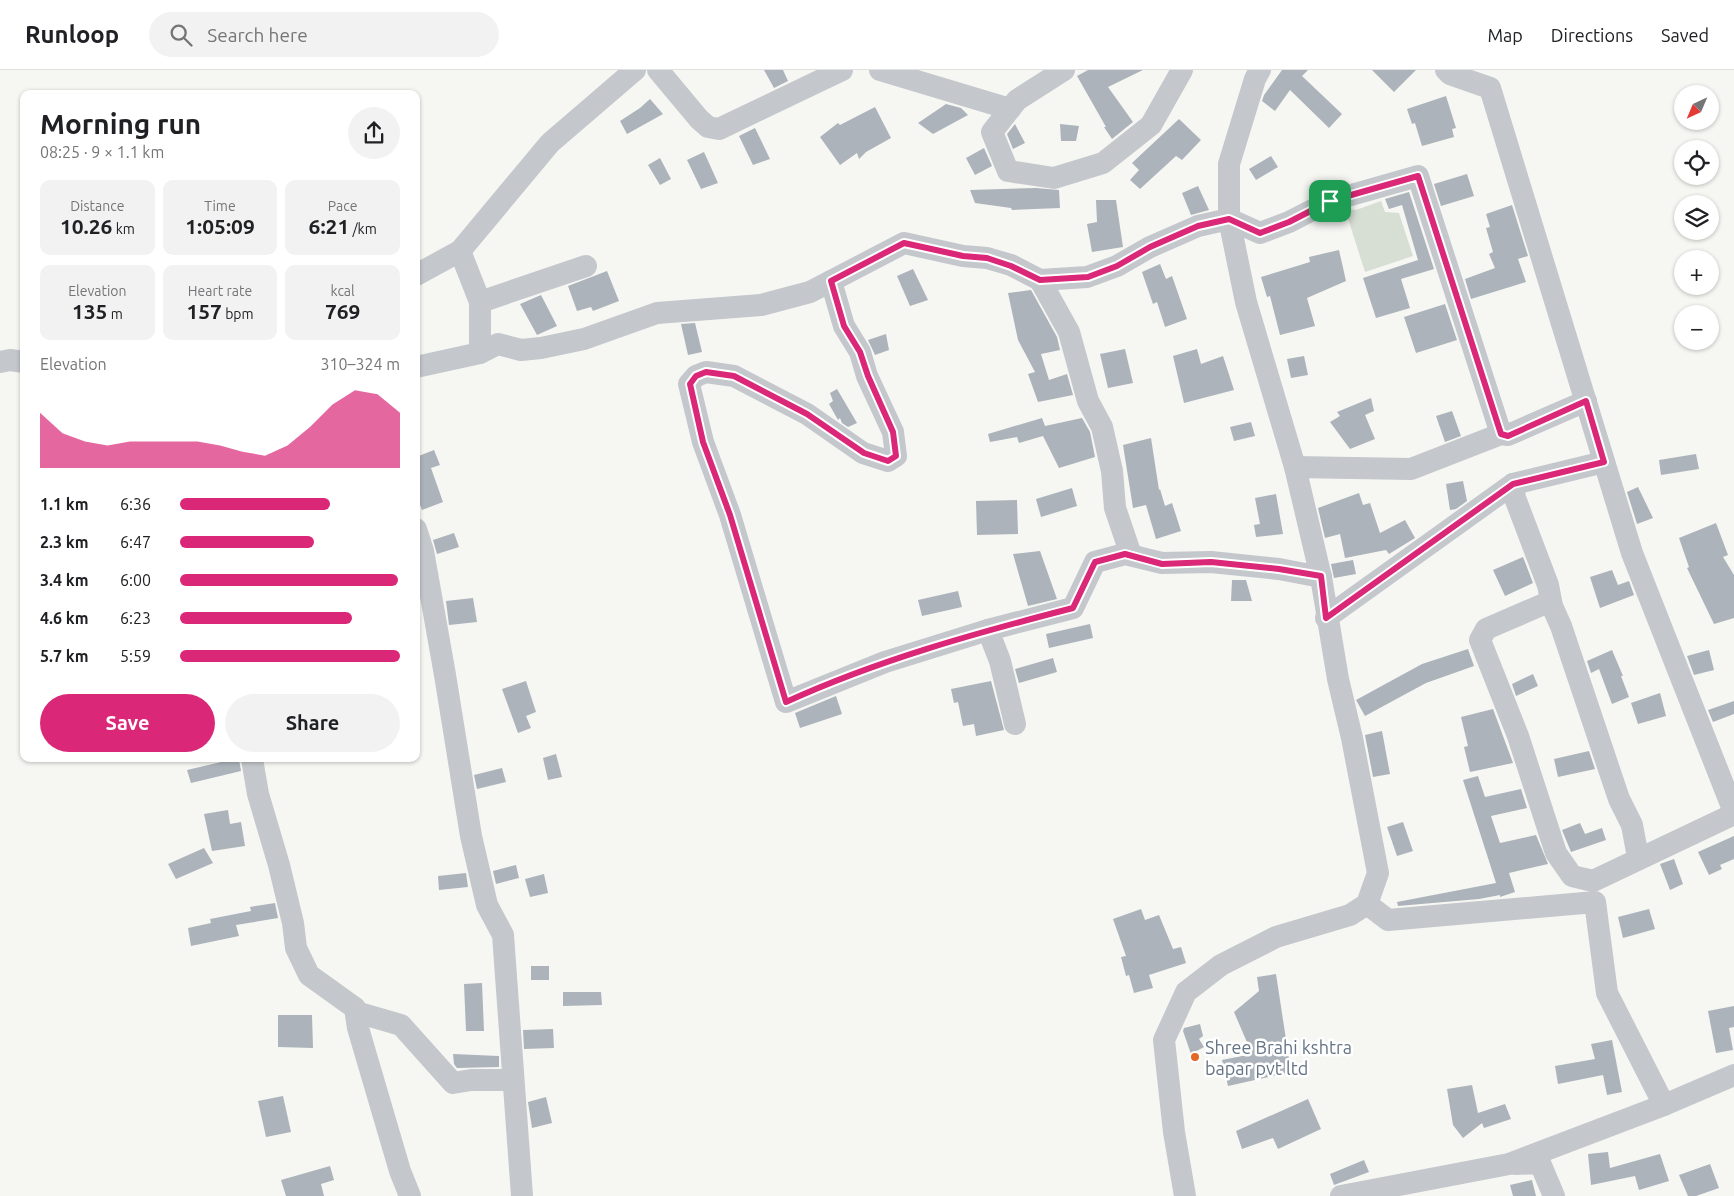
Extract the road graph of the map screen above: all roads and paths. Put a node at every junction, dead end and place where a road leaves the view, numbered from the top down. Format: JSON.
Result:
{"nodes":[{"id":1,"x":635,"y":70,"type":"edge"},
{"id":2,"x":658,"y":70,"type":"edge"},
{"id":3,"x":842,"y":70,"type":"edge"},
{"id":4,"x":880,"y":70,"type":"edge"},
{"id":5,"x":1064,"y":70,"type":"edge"},
{"id":6,"x":1182,"y":70,"type":"edge"},
{"id":7,"x":1260,"y":70,"type":"edge"},
{"id":8,"x":1446,"y":70,"type":"edge"},
{"id":9,"x":1010,"y":109,"type":"junction"},
{"id":10,"x":1229,"y":219,"type":"junction"},
{"id":11,"x":460,"y":251,"type":"junction"},
{"id":12,"x":586,"y":266,"type":"dead end"},
{"id":13,"x":420,"y":272,"type":"edge"},
{"id":14,"x":1040,"y":280,"type":"junction"},
{"id":15,"x":831,"y":281,"type":"junction"},
{"id":16,"x":480,"y":302,"type":"junction"},
{"id":17,"x":480,"y":353,"type":"junction"},
{"id":18,"x":20,"y":361,"type":"edge"},
{"id":19,"x":0,"y":362,"type":"edge"},
{"id":20,"x":420,"y":366,"type":"edge"},
{"id":21,"x":1586,"y":401,"type":"junction"},
{"id":22,"x":1501,"y":434,"type":"junction"},
{"id":23,"x":1604,"y":462,"type":"junction"},
{"id":24,"x":1295,"y":468,"type":"junction"},
{"id":25,"x":1513,"y":484,"type":"junction"},
{"id":26,"x":1131,"y":555,"type":"junction"},
{"id":27,"x":420,"y":556,"type":"edge"},
{"id":28,"x":1321,"y":576,"type":"junction"},
{"id":29,"x":1552,"y":606,"type":"junction"},
{"id":30,"x":1326,"y":618,"type":"junction"},
{"id":31,"x":988,"y":630,"type":"junction"},
{"id":32,"x":1016,"y":724,"type":"dead end"},
{"id":33,"x":253,"y":762,"type":"edge"},
{"id":34,"x":1734,"y":813,"type":"edge"},
{"id":35,"x":1637,"y":852,"type":"dead end"},
{"id":36,"x":1367,"y":904,"type":"junction"},
{"id":37,"x":356,"y":1012,"type":"junction"},
{"id":38,"x":1734,"y":1075,"type":"edge"},
{"id":39,"x":514,"y":1080,"type":"junction"},
{"id":40,"x":1664,"y":1105,"type":"junction"},
{"id":41,"x":1509,"y":1164,"type":"junction"},
{"id":42,"x":410,"y":1196,"type":"edge"},
{"id":43,"x":522,"y":1196,"type":"edge"},
{"id":44,"x":1185,"y":1196,"type":"edge"},
{"id":45,"x":1341,"y":1196,"type":"edge"},
{"id":46,"x":1554,"y":1196,"type":"edge"}],
"edges":[{"from":1,"to":11,"type":"street"},
{"from":2,"to":3,"type":"street"},
{"from":4,"to":9,"type":"street"},
{"from":5,"to":9,"type":"street"},
{"from":6,"to":9,"type":"street"},
{"from":7,"to":10,"type":"street"},
{"from":8,"to":21,"type":"street"},
{"from":10,"to":14,"type":"street"},
{"from":10,"to":22,"type":"street"},
{"from":10,"to":24,"type":"street"},
{"from":11,"to":13,"type":"street"},
{"from":11,"to":16,"type":"street"},
{"from":12,"to":16,"type":"street"},
{"from":14,"to":15,"type":"street"},
{"from":14,"to":26,"type":"street"},
{"from":15,"to":17,"type":"street"},
{"from":15,"to":31,"type":"street"},
{"from":16,"to":17,"type":"street"},
{"from":17,"to":20,"type":"street"},
{"from":18,"to":19,"type":"street"},
{"from":21,"to":22,"type":"street"},
{"from":21,"to":23,"type":"street"},
{"from":22,"to":24,"type":"street"},
{"from":23,"to":25,"type":"street"},
{"from":23,"to":34,"type":"street"},
{"from":24,"to":28,"type":"street"},
{"from":25,"to":29,"type":"street"},
{"from":25,"to":30,"type":"street"},
{"from":26,"to":28,"type":"street"},
{"from":26,"to":31,"type":"street"},
{"from":27,"to":39,"type":"street"},
{"from":28,"to":30,"type":"street"},
{"from":29,"to":34,"type":"street"},
{"from":29,"to":35,"type":"street"},
{"from":30,"to":36,"type":"street"},
{"from":31,"to":32,"type":"street"},
{"from":33,"to":37,"type":"street"},
{"from":36,"to":40,"type":"street"},
{"from":36,"to":44,"type":"street"},
{"from":37,"to":39,"type":"street"},
{"from":37,"to":42,"type":"street"},
{"from":38,"to":40,"type":"street"},
{"from":39,"to":43,"type":"street"},
{"from":40,"to":41,"type":"street"},
{"from":41,"to":45,"type":"street"},
{"from":41,"to":46,"type":"street"}]}
